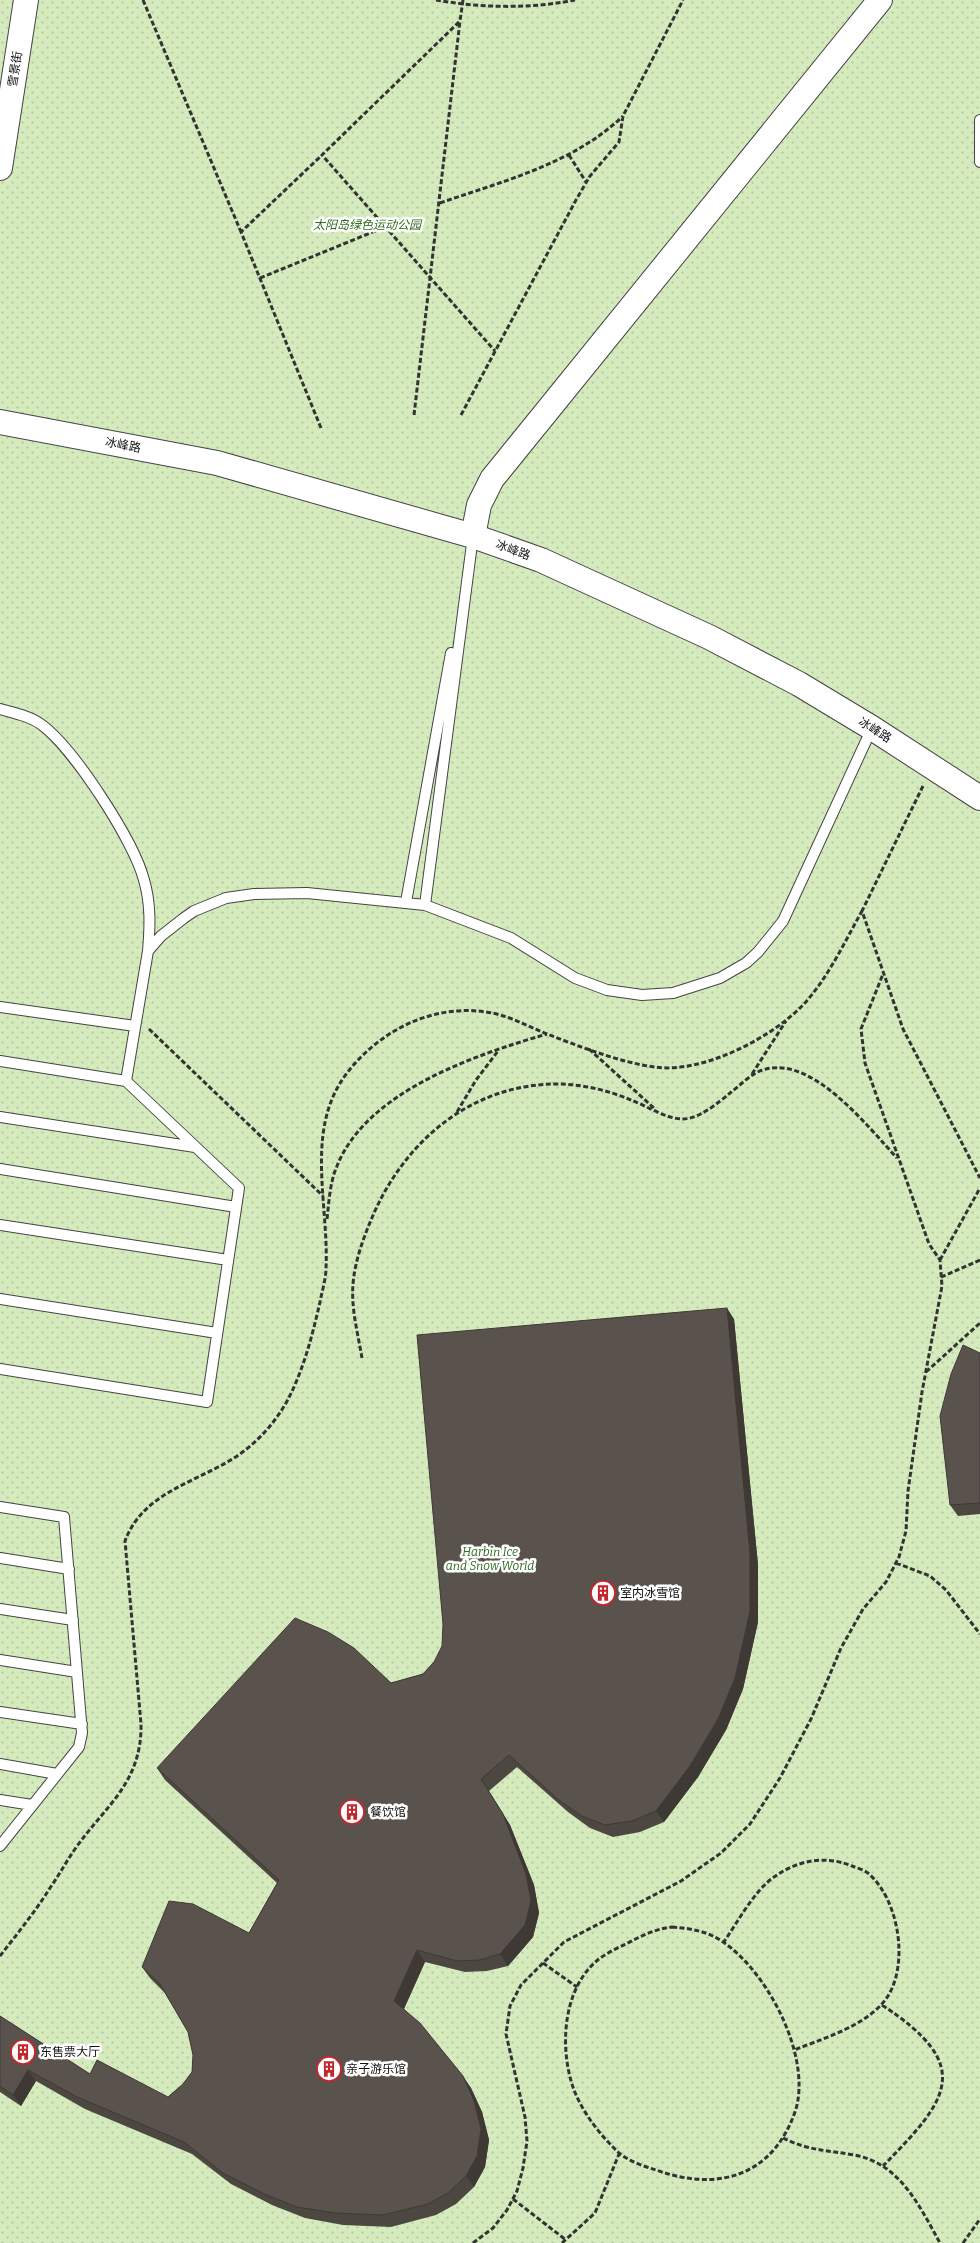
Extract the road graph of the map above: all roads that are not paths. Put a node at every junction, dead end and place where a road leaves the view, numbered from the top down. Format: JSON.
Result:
{"nodes":[{"id":1,"x":26,"y":0,"type":"edge"},
{"id":2,"x":880,"y":0,"type":"edge"},
{"id":3,"x":980,"y":120,"type":"edge"},
{"id":4,"x":980,"y":162,"type":"edge"},
{"id":5,"x":0,"y":168,"type":"edge"},
{"id":6,"x":0,"y":422,"type":"edge"},
{"id":7,"x":473,"y":536,"type":"junction"},
{"id":8,"x":0,"y":709,"type":"edge"},
{"id":9,"x":872,"y":728,"type":"junction"},
{"id":10,"x":980,"y":798,"type":"edge"},
{"id":11,"x":406,"y":902,"type":"junction"},
{"id":12,"x":425,"y":905,"type":"junction"},
{"id":13,"x":148,"y":952,"type":"junction"},
{"id":14,"x":0,"y":1006,"type":"edge"},
{"id":15,"x":136,"y":1022,"type":"junction"},
{"id":16,"x":0,"y":1061,"type":"edge"},
{"id":17,"x":126,"y":1081,"type":"junction"},
{"id":18,"x":0,"y":1118,"type":"edge"},
{"id":19,"x":195,"y":1147,"type":"junction"},
{"id":20,"x":0,"y":1169,"type":"edge"},
{"id":21,"x":236,"y":1207,"type":"junction"},
{"id":22,"x":0,"y":1225,"type":"edge"},
{"id":23,"x":228,"y":1260,"type":"junction"},
{"id":24,"x":0,"y":1300,"type":"edge"},
{"id":25,"x":217,"y":1333,"type":"junction"},
{"id":26,"x":0,"y":1368,"type":"edge"},
{"id":27,"x":0,"y":1507,"type":"edge"},
{"id":28,"x":0,"y":1558,"type":"edge"},
{"id":29,"x":68,"y":1569,"type":"junction"},
{"id":30,"x":0,"y":1609,"type":"edge"},
{"id":31,"x":73,"y":1620,"type":"junction"},
{"id":32,"x":0,"y":1660,"type":"edge"},
{"id":33,"x":77,"y":1672,"type":"junction"},
{"id":34,"x":0,"y":1712,"type":"edge"},
{"id":35,"x":82,"y":1724,"type":"junction"},
{"id":36,"x":0,"y":1764,"type":"edge"},
{"id":37,"x":57,"y":1774,"type":"junction"},
{"id":38,"x":0,"y":1800,"type":"edge"},
{"id":39,"x":32,"y":1805,"type":"junction"},
{"id":40,"x":2,"y":1840,"type":"edge"}],
"edges":[{"from":1,"to":5,"type":"street","name":"雪景街"},
{"from":2,"to":7,"type":"street"},
{"from":3,"to":4,"type":"lane"},
{"from":6,"to":7,"type":"street","name":"冰峰路"},
{"from":7,"to":9,"type":"street","name":"冰峰路"},
{"from":7,"to":11,"type":"lane"},
{"from":7,"to":12,"type":"lane"},
{"from":8,"to":13,"type":"lane"},
{"from":9,"to":10,"type":"street","name":"冰峰路"},
{"from":9,"to":12,"type":"lane"},
{"from":11,"to":12,"type":"lane"},
{"from":11,"to":13,"type":"lane"},
{"from":13,"to":15,"type":"lane"},
{"from":14,"to":15,"type":"lane"},
{"from":15,"to":17,"type":"lane"},
{"from":16,"to":17,"type":"lane"},
{"from":17,"to":19,"type":"lane"},
{"from":18,"to":19,"type":"lane"},
{"from":19,"to":21,"type":"lane"},
{"from":20,"to":21,"type":"lane"},
{"from":21,"to":23,"type":"lane"},
{"from":22,"to":23,"type":"lane"},
{"from":23,"to":25,"type":"lane"},
{"from":24,"to":25,"type":"lane"},
{"from":25,"to":26,"type":"lane"},
{"from":27,"to":29,"type":"lane"},
{"from":28,"to":29,"type":"lane"},
{"from":29,"to":31,"type":"lane"},
{"from":30,"to":31,"type":"lane"},
{"from":31,"to":33,"type":"lane"},
{"from":32,"to":33,"type":"lane"},
{"from":33,"to":35,"type":"lane"},
{"from":34,"to":35,"type":"lane"},
{"from":35,"to":37,"type":"lane"},
{"from":36,"to":37,"type":"lane"},
{"from":37,"to":39,"type":"lane"},
{"from":38,"to":39,"type":"lane"},
{"from":39,"to":40,"type":"lane"}]}
